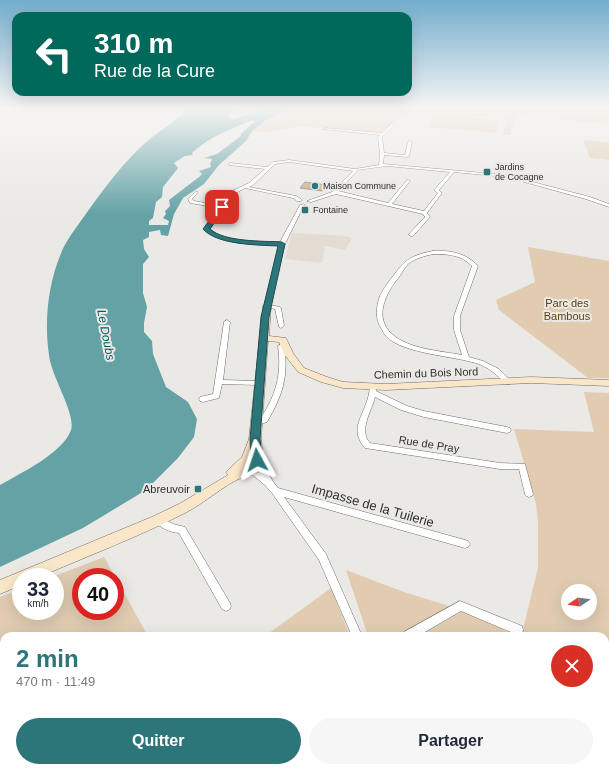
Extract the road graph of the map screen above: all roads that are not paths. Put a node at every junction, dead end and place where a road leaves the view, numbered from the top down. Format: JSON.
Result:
{"nodes":[{"id":1,"x":380,"y":143,"type":"edge"},
{"id":2,"x":410,"y":143,"type":"edge"},
{"id":3,"x":382,"y":154,"type":"junction"},
{"id":4,"x":230,"y":164,"type":"dead end"},
{"id":5,"x":381,"y":165,"type":"junction"},
{"id":6,"x":267,"y":168,"type":"junction"},
{"id":7,"x":354,"y":170,"type":"junction"},
{"id":8,"x":453,"y":171,"type":"junction"},
{"id":9,"x":408,"y":181,"type":"dead end"},
{"id":10,"x":243,"y":186,"type":"junction"},
{"id":11,"x":196,"y":192,"type":"dead end"},
{"id":12,"x":335,"y":192,"type":"junction"},
{"id":13,"x":301,"y":202,"type":"junction"},
{"id":14,"x":390,"y":204,"type":"junction"},
{"id":15,"x":609,"y":206,"type":"edge"},
{"id":16,"x":222,"y":207,"type":"junction"},
{"id":17,"x":425,"y":213,"type":"junction"},
{"id":18,"x":411,"y":236,"type":"dead end"},
{"id":19,"x":282,"y":244,"type":"junction"},
{"id":20,"x":267,"y":306,"type":"junction"},
{"id":21,"x":227,"y":322,"type":"dead end"},
{"id":22,"x":281,"y":326,"type":"dead end"},
{"id":23,"x":263,"y":338,"type":"junction"},
{"id":24,"x":280,"y":346,"type":"dead end"},
{"id":25,"x":466,"y":358,"type":"junction"},
{"id":26,"x":219,"y":382,"type":"junction"},
{"id":27,"x":508,"y":382,"type":"junction"},
{"id":28,"x":259,"y":383,"type":"junction"},
{"id":29,"x":609,"y":383,"type":"edge"},
{"id":30,"x":373,"y":390,"type":"junction"},
{"id":31,"x":203,"y":399,"type":"dead end"},
{"id":32,"x":257,"y":422,"type":"junction"},
{"id":33,"x":507,"y":430,"type":"dead end"},
{"id":34,"x":251,"y":464,"type":"junction"},
{"id":35,"x":275,"y":491,"type":"junction"},
{"id":36,"x":528,"y":494,"type":"dead end"},
{"id":37,"x":158,"y":520,"type":"junction"},
{"id":38,"x":465,"y":544,"type":"dead end"},
{"id":39,"x":45,"y":568,"type":"edge"},
{"id":40,"x":12,"y":582,"type":"edge"},
{"id":41,"x":0,"y":587,"type":"edge"},
{"id":42,"x":226,"y":606,"type":"dead end"},
{"id":43,"x":518,"y":630,"type":"dead end"},
{"id":44,"x":355,"y":632,"type":"edge"},
{"id":45,"x":415,"y":632,"type":"edge"}],
"edges":[{"from":1,"to":3,"type":"street"},
{"from":2,"to":3,"type":"street"},
{"from":3,"to":5,"type":"street"},
{"from":4,"to":6,"type":"street"},
{"from":5,"to":7,"type":"street"},
{"from":5,"to":8,"type":"street"},
{"from":6,"to":7,"type":"street"},
{"from":6,"to":10,"type":"street"},
{"from":7,"to":12,"type":"street"},
{"from":8,"to":15,"type":"street"},
{"from":8,"to":17,"type":"street"},
{"from":9,"to":14,"type":"street"},
{"from":10,"to":13,"type":"street"},
{"from":10,"to":16,"type":"street"},
{"from":11,"to":16,"type":"street"},
{"from":12,"to":13,"type":"street"},
{"from":12,"to":14,"type":"street"},
{"from":13,"to":19,"type":"street"},
{"from":14,"to":17,"type":"street"},
{"from":16,"to":19,"type":"street"},
{"from":17,"to":18,"type":"street"},
{"from":19,"to":20,"type":"street"},
{"from":20,"to":22,"type":"street"},
{"from":20,"to":23,"type":"street"},
{"from":21,"to":26,"type":"street"},
{"from":23,"to":28,"type":"street"},
{"from":23,"to":30,"type":"street","name":"Chemin du Bois Nord"},
{"from":24,"to":32,"type":"street"},
{"from":25,"to":25,"type":"street"},
{"from":25,"to":27,"type":"street"},
{"from":26,"to":28,"type":"street"},
{"from":26,"to":31,"type":"street"},
{"from":27,"to":29,"type":"street","name":"Chemin du Bois Nord"},
{"from":27,"to":30,"type":"street","name":"Chemin du Bois Nord"},
{"from":28,"to":32,"type":"street"},
{"from":30,"to":33,"type":"street"},
{"from":30,"to":36,"type":"street","name":"Rue de Pray"},
{"from":32,"to":34,"type":"street"},
{"from":34,"to":35,"type":"street"},
{"from":34,"to":37,"type":"street"},
{"from":35,"to":38,"type":"street","name":"Impasse de la Tuilerie"},
{"from":35,"to":44,"type":"street"},
{"from":37,"to":39,"type":"street"},
{"from":37,"to":42,"type":"street"},
{"from":40,"to":41,"type":"street"},
{"from":43,"to":45,"type":"street"}]}
